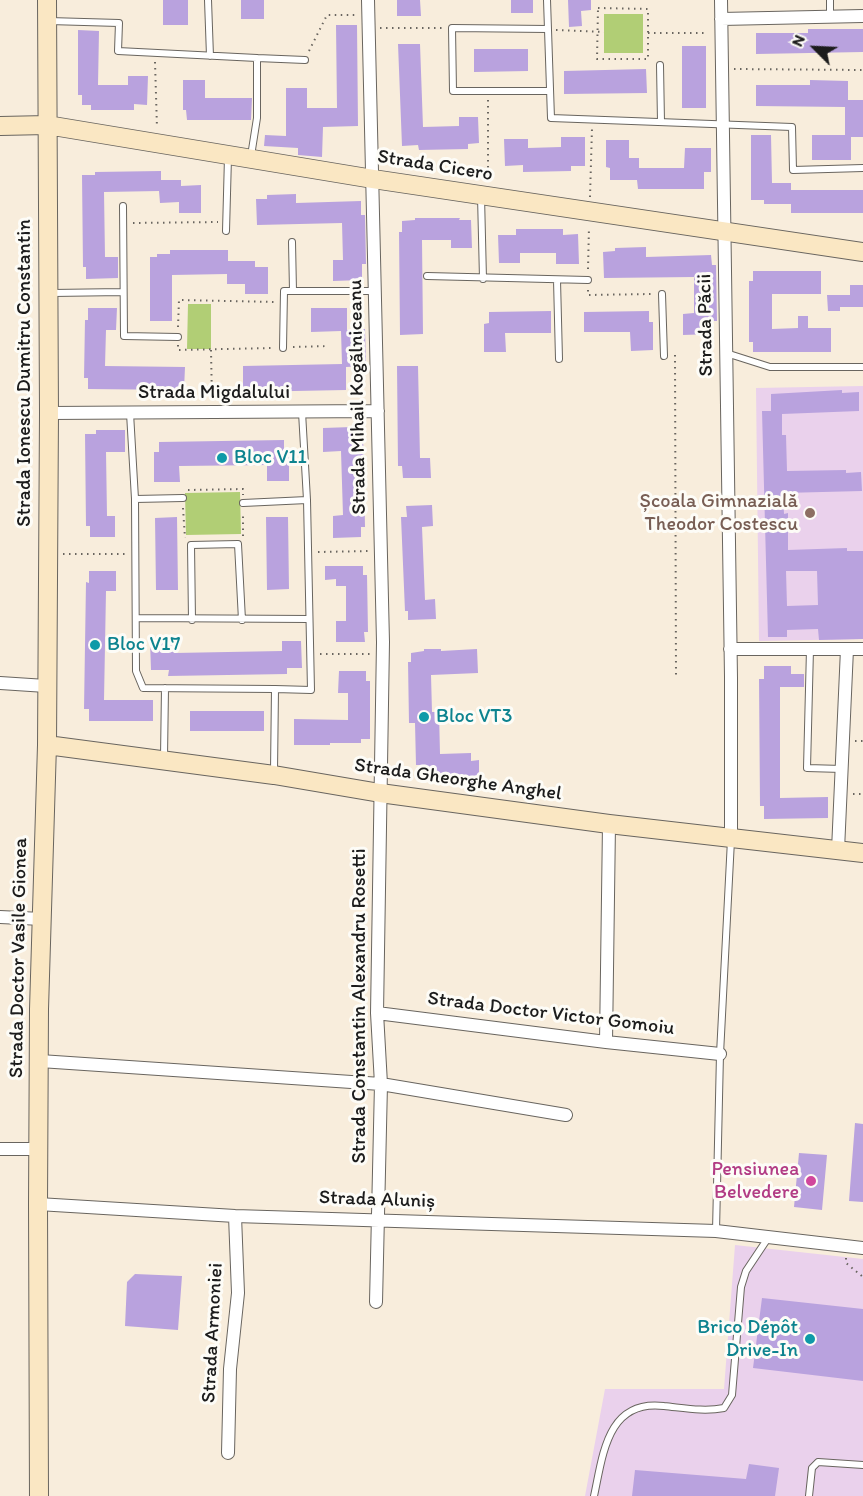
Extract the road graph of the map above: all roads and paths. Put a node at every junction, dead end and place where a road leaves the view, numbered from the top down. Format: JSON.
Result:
{"nodes":[{"id":1,"x":47,"y":0,"type":"edge"},
{"id":2,"x":208,"y":0,"type":"edge"},
{"id":3,"x":368,"y":0,"type":"edge"},
{"id":4,"x":547,"y":0,"type":"edge"},
{"id":5,"x":721,"y":0,"type":"edge"},
{"id":6,"x":830,"y":0,"type":"edge"},
{"id":7,"x":368,"y":14,"type":"junction"},
{"id":8,"x":863,"y":16,"type":"edge"},
{"id":9,"x":830,"y":17,"type":"junction"},
{"id":10,"x":721,"y":19,"type":"junction"},
{"id":11,"x":47,"y":21,"type":"junction"},
{"id":12,"x":369,"y":28,"type":"junction"},
{"id":13,"x":452,"y":28,"type":"junction"},
{"id":14,"x":548,"y":29,"type":"junction"},
{"id":15,"x":597,"y":32,"type":"junction"},
{"id":16,"x":604,"y":32,"type":"dead end"},
{"id":17,"x":721,"y":32,"type":"junction"},
{"id":18,"x":648,"y":33,"type":"junction"},
{"id":19,"x":155,"y":53,"type":"junction"},
{"id":20,"x":210,"y":56,"type":"junction"},
{"id":21,"x":257,"y":58,"type":"junction"},
{"id":22,"x":305,"y":60,"type":"joint"},
{"id":23,"x":660,"y":64,"type":"dead end"},
{"id":24,"x":722,"y":69,"type":"junction"},
{"id":25,"x":863,"y":70,"type":"edge"},
{"id":26,"x":488,"y":91,"type":"junction"},
{"id":27,"x":550,"y":91,"type":"junction"},
{"id":28,"x":661,"y":122,"type":"junction"},
{"id":29,"x":723,"y":124,"type":"junction"},
{"id":30,"x":47,"y":125,"type":"junction"},
{"id":31,"x":0,"y":126,"type":"edge"},
{"id":32,"x":158,"y":144,"type":"junction"},
{"id":33,"x":228,"y":155,"type":"junction"},
{"id":34,"x":250,"y":159,"type":"junction"},
{"id":35,"x":863,"y":168,"type":"edge"},
{"id":36,"x":373,"y":179,"type":"junction"},
{"id":37,"x":485,"y":196,"type":"junction"},
{"id":38,"x":123,"y":206,"type":"dead end"},
{"id":39,"x":227,"y":222,"type":"junction"},
{"id":40,"x":123,"y":224,"type":"junction"},
{"id":41,"x":226,"y":231,"type":"dead end"},
{"id":42,"x":724,"y":232,"type":"junction"},
{"id":43,"x":292,"y":242,"type":"dead end"},
{"id":44,"x":863,"y":252,"type":"edge"},
{"id":45,"x":427,"y":276,"type":"dead end"},
{"id":46,"x":483,"y":279,"type":"junction"},
{"id":47,"x":557,"y":280,"type":"junction"},
{"id":48,"x":588,"y":280,"type":"joint"},
{"id":49,"x":293,"y":291,"type":"junction"},
{"id":50,"x":376,"y":291,"type":"junction"},
{"id":51,"x":123,"y":292,"type":"junction"},
{"id":52,"x":48,"y":293,"type":"junction"},
{"id":53,"x":662,"y":294,"type":"joint"},
{"id":54,"x":284,"y":302,"type":"junction"},
{"id":55,"x":178,"y":337,"type":"junction"},
{"id":56,"x":329,"y":346,"type":"dead end"},
{"id":57,"x":283,"y":348,"type":"junction"},
{"id":58,"x":211,"y":350,"type":"junction"},
{"id":59,"x":726,"y":353,"type":"junction"},
{"id":60,"x":675,"y":355,"type":"dead end"},
{"id":61,"x":664,"y":356,"type":"dead end"},
{"id":62,"x":559,"y":358,"type":"dead end"},
{"id":63,"x":863,"y":366,"type":"edge"},
{"id":64,"x":378,"y":411,"type":"junction"},
{"id":65,"x":130,"y":412,"type":"junction"},
{"id":66,"x":212,"y":412,"type":"junction"},
{"id":67,"x":302,"y":412,"type":"junction"},
{"id":68,"x":49,"y":413,"type":"junction"},
{"id":69,"x":183,"y":498,"type":"junction"},
{"id":70,"x":135,"y":499,"type":"junction"},
{"id":71,"x":307,"y":500,"type":"junction"},
{"id":72,"x":243,"y":503,"type":"junction"},
{"id":73,"x":238,"y":544,"type":"junction"},
{"id":74,"x":191,"y":545,"type":"junction"},
{"id":75,"x":381,"y":551,"type":"junction"},
{"id":76,"x":308,"y":552,"type":"junction"},
{"id":77,"x":47,"y":554,"type":"junction"},
{"id":78,"x":136,"y":554,"type":"junction"},
{"id":79,"x":136,"y":618,"type":"junction"},
{"id":80,"x":309,"y":619,"type":"junction"},
{"id":81,"x":192,"y":620,"type":"junction"},
{"id":82,"x":242,"y":620,"type":"junction"},
{"id":83,"x":730,"y":649,"type":"junction"},
{"id":84,"x":810,"y":649,"type":"junction"},
{"id":85,"x":847,"y":649,"type":"junction"},
{"id":86,"x":863,"y":649,"type":"edge"},
{"id":87,"x":310,"y":654,"type":"junction"},
{"id":88,"x":383,"y":654,"type":"junction"},
{"id":89,"x":676,"y":677,"type":"dead end"},
{"id":90,"x":0,"y":683,"type":"edge"},
{"id":91,"x":46,"y":686,"type":"junction"},
{"id":92,"x":165,"y":688,"type":"junction"},
{"id":93,"x":275,"y":689,"type":"junction"},
{"id":94,"x":47,"y":745,"type":"junction"},
{"id":95,"x":164,"y":761,"type":"junction"},
{"id":96,"x":842,"y":769,"type":"junction"},
{"id":97,"x":274,"y":775,"type":"junction"},
{"id":98,"x":380,"y":793,"type":"junction"},
{"id":99,"x":609,"y":824,"type":"junction"},
{"id":100,"x":731,"y":840,"type":"junction"},
{"id":101,"x":838,"y":850,"type":"junction"},
{"id":102,"x":863,"y":853,"type":"edge"},
{"id":103,"x":0,"y":917,"type":"edge"},
{"id":104,"x":42,"y":919,"type":"junction"},
{"id":105,"x":377,"y":1013,"type":"junction"},
{"id":106,"x":606,"y":1042,"type":"junction"},
{"id":107,"x":720,"y":1053,"type":"junction"},
{"id":108,"x":40,"y":1061,"type":"junction"},
{"id":109,"x":381,"y":1084,"type":"junction"},
{"id":110,"x":566,"y":1115,"type":"dead end"},
{"id":111,"x":0,"y":1149,"type":"edge"},
{"id":112,"x":39,"y":1149,"type":"junction"},
{"id":113,"x":38,"y":1204,"type":"junction"},
{"id":114,"x":235,"y":1216,"type":"junction"},
{"id":115,"x":377,"y":1220,"type":"junction"},
{"id":116,"x":716,"y":1231,"type":"junction"},
{"id":117,"x":770,"y":1237,"type":"junction"},
{"id":118,"x":846,"y":1246,"type":"junction"},
{"id":119,"x":863,"y":1248,"type":"edge"},
{"id":120,"x":863,"y":1277,"type":"edge"},
{"id":121,"x":376,"y":1302,"type":"dead end"},
{"id":122,"x":228,"y":1453,"type":"dead end"},
{"id":123,"x":863,"y":1465,"type":"edge"},
{"id":124,"x":39,"y":1496,"type":"edge"},
{"id":125,"x":594,"y":1496,"type":"edge"},
{"id":126,"x":809,"y":1496,"type":"edge"}],
"edges":[{"from":1,"to":11,"type":"street","name":"Strada Ionescu Dumitru Constantin"},
{"from":2,"to":20,"type":"lane"},
{"from":3,"to":7,"type":"street","name":"Strada Mihail Kogălniceanu"},
{"from":4,"to":14,"type":"lane"},
{"from":5,"to":10,"type":"street","name":"Strada Păcii"},
{"from":6,"to":9,"type":"lane"},
{"from":7,"to":12,"type":"street","name":"Strada Mihail Kogălniceanu"},
{"from":7,"to":22,"type":"path"},
{"from":8,"to":9,"type":"street"},
{"from":9,"to":10,"type":"street"},
{"from":10,"to":17,"type":"street","name":"Strada Păcii"},
{"from":11,"to":19,"type":"lane"},
{"from":11,"to":30,"type":"street","name":"Strada Ionescu Dumitru Constantin"},
{"from":12,"to":13,"type":"path"},
{"from":12,"to":36,"type":"street","name":"Strada Mihail Kogălniceanu"},
{"from":13,"to":14,"type":"lane"},
{"from":13,"to":26,"type":"lane"},
{"from":14,"to":15,"type":"path"},
{"from":14,"to":27,"type":"lane"},
{"from":15,"to":16,"type":"path"},
{"from":15,"to":18,"type":"path"},
{"from":15,"to":18,"type":"path"},
{"from":17,"to":18,"type":"path"},
{"from":17,"to":24,"type":"street","name":"Strada Păcii"},
{"from":19,"to":20,"type":"lane"},
{"from":19,"to":32,"type":"path"},
{"from":20,"to":21,"type":"lane"},
{"from":21,"to":22,"type":"lane"},
{"from":21,"to":34,"type":"lane"},
{"from":23,"to":28,"type":"lane"},
{"from":24,"to":25,"type":"path"},
{"from":24,"to":29,"type":"street","name":"Strada Păcii"},
{"from":26,"to":27,"type":"lane"},
{"from":26,"to":37,"type":"path"},
{"from":27,"to":28,"type":"lane"},
{"from":28,"to":29,"type":"lane"},
{"from":29,"to":35,"type":"lane"},
{"from":29,"to":42,"type":"street","name":"Strada Păcii"},
{"from":30,"to":31,"type":"street","name":"Strada Cicero"},
{"from":30,"to":32,"type":"street","name":"Strada Cicero"},
{"from":30,"to":52,"type":"street","name":"Strada Ionescu Dumitru Constantin"},
{"from":32,"to":33,"type":"street","name":"Strada Cicero"},
{"from":33,"to":34,"type":"street","name":"Strada Cicero"},
{"from":33,"to":39,"type":"lane"},
{"from":34,"to":36,"type":"street","name":"Strada Cicero"},
{"from":36,"to":37,"type":"street","name":"Strada Cicero"},
{"from":36,"to":50,"type":"street","name":"Strada Mihail Kogălniceanu"},
{"from":37,"to":42,"type":"street","name":"Strada Cicero"},
{"from":37,"to":46,"type":"lane"},
{"from":38,"to":40,"type":"lane"},
{"from":39,"to":40,"type":"path"},
{"from":39,"to":41,"type":"lane"},
{"from":40,"to":51,"type":"lane"},
{"from":42,"to":44,"type":"street","name":"Strada Cicero"},
{"from":42,"to":59,"type":"street","name":"Strada Păcii"},
{"from":43,"to":49,"type":"lane"},
{"from":45,"to":46,"type":"lane"},
{"from":46,"to":47,"type":"lane"},
{"from":47,"to":48,"type":"lane"},
{"from":47,"to":62,"type":"lane"},
{"from":48,"to":53,"type":"path"},
{"from":49,"to":50,"type":"lane"},
{"from":49,"to":54,"type":"lane"},
{"from":50,"to":64,"type":"street","name":"Strada Mihail Kogălniceanu"},
{"from":51,"to":52,"type":"lane"},
{"from":51,"to":55,"type":"lane"},
{"from":52,"to":68,"type":"street","name":"Strada Ionescu Dumitru Constantin"},
{"from":53,"to":61,"type":"lane"},
{"from":54,"to":55,"type":"path"},
{"from":54,"to":57,"type":"lane"},
{"from":55,"to":58,"type":"path"},
{"from":56,"to":57,"type":"path"},
{"from":57,"to":58,"type":"path"},
{"from":58,"to":66,"type":"path"},
{"from":59,"to":63,"type":"lane"},
{"from":59,"to":83,"type":"street","name":"Strada Păcii"},
{"from":60,"to":89,"type":"path"},
{"from":64,"to":67,"type":"street","name":"Strada Migdalului"},
{"from":64,"to":75,"type":"street","name":"Strada Mihail Kogălniceanu"},
{"from":65,"to":66,"type":"street","name":"Strada Migdalului"},
{"from":65,"to":68,"type":"street","name":"Strada Migdalului"},
{"from":65,"to":70,"type":"lane"},
{"from":66,"to":67,"type":"street","name":"Strada Migdalului"},
{"from":67,"to":71,"type":"lane"},
{"from":68,"to":77,"type":"street","name":"Strada Ionescu Dumitru Constantin"},
{"from":69,"to":70,"type":"lane"},
{"from":69,"to":72,"type":"path"},
{"from":69,"to":74,"type":"path"},
{"from":70,"to":78,"type":"lane"},
{"from":71,"to":72,"type":"lane"},
{"from":71,"to":76,"type":"lane"},
{"from":72,"to":73,"type":"path"},
{"from":73,"to":74,"type":"lane"},
{"from":73,"to":82,"type":"lane"},
{"from":74,"to":81,"type":"lane"},
{"from":75,"to":76,"type":"path"},
{"from":75,"to":88,"type":"street","name":"Strada Mihail Kogălniceanu"},
{"from":76,"to":80,"type":"lane"},
{"from":77,"to":78,"type":"path"},
{"from":77,"to":91,"type":"street","name":"Strada Ionescu Dumitru Constantin"},
{"from":78,"to":79,"type":"lane"},
{"from":79,"to":81,"type":"lane"},
{"from":79,"to":92,"type":"lane"},
{"from":80,"to":82,"type":"lane"},
{"from":80,"to":87,"type":"lane"},
{"from":81,"to":82,"type":"lane"},
{"from":83,"to":84,"type":"street"},
{"from":83,"to":100,"type":"street","name":"Strada Păcii"},
{"from":84,"to":85,"type":"street"},
{"from":84,"to":96,"type":"lane"},
{"from":85,"to":86,"type":"street"},
{"from":85,"to":96,"type":"street"},
{"from":87,"to":88,"type":"path"},
{"from":87,"to":93,"type":"lane"},
{"from":88,"to":98,"type":"street","name":"Strada Mihail Kogălniceanu"},
{"from":90,"to":91,"type":"street"},
{"from":91,"to":94,"type":"street","name":"Strada Ionescu Dumitru Constantin"},
{"from":92,"to":93,"type":"lane"},
{"from":92,"to":95,"type":"lane"},
{"from":93,"to":97,"type":"lane"},
{"from":94,"to":95,"type":"street","name":"Strada Gheorghe Anghel"},
{"from":94,"to":104,"type":"street","name":"Strada Doctor Vasile Gionea"},
{"from":95,"to":97,"type":"street","name":"Strada Gheorghe Anghel"},
{"from":96,"to":101,"type":"street"},
{"from":97,"to":98,"type":"street","name":"Strada Gheorghe Anghel"},
{"from":98,"to":99,"type":"street","name":"Strada Gheorghe Anghel"},
{"from":98,"to":105,"type":"street","name":"Strada Constantin Alexandru Rosetti"},
{"from":99,"to":100,"type":"street","name":"Strada Gheorghe Anghel"},
{"from":99,"to":106,"type":"street"},
{"from":100,"to":101,"type":"street","name":"Strada Gheorghe Anghel"},
{"from":100,"to":107,"type":"lane"},
{"from":101,"to":102,"type":"street","name":"Strada Gheorghe Anghel"},
{"from":103,"to":104,"type":"street"},
{"from":104,"to":108,"type":"street","name":"Strada Doctor Vasile Gionea"},
{"from":105,"to":106,"type":"street","name":"Strada Doctor Victor Gomoiu"},
{"from":105,"to":109,"type":"street","name":"Strada Constantin Alexandru Rosetti"},
{"from":106,"to":107,"type":"street","name":"Strada Doctor Victor Gomoiu"},
{"from":107,"to":116,"type":"lane"},
{"from":108,"to":109,"type":"street"},
{"from":108,"to":112,"type":"street","name":"Strada Doctor Vasile Gionea"},
{"from":109,"to":110,"type":"street"},
{"from":109,"to":115,"type":"street","name":"Strada Constantin Alexandru Rosetti"},
{"from":111,"to":112,"type":"street"},
{"from":112,"to":113,"type":"street","name":"Strada Doctor Vasile Gionea"},
{"from":113,"to":114,"type":"street","name":"Strada Aluniș"},
{"from":113,"to":124,"type":"street","name":"Strada Doctor Vasile Gionea"},
{"from":114,"to":115,"type":"street","name":"Strada Aluniș"},
{"from":114,"to":122,"type":"street","name":"Strada Armoniei"},
{"from":115,"to":116,"type":"street","name":"Strada Aluniș"},
{"from":115,"to":121,"type":"street","name":"Strada Constantin Alexandru Rosetti"},
{"from":116,"to":117,"type":"street","name":"Strada Aluniș"},
{"from":117,"to":118,"type":"street","name":"Strada Aluniș"},
{"from":117,"to":125,"type":"lane"},
{"from":118,"to":119,"type":"street","name":"Strada Aluniș"},
{"from":118,"to":120,"type":"path"},
{"from":123,"to":126,"type":"lane"}]}
